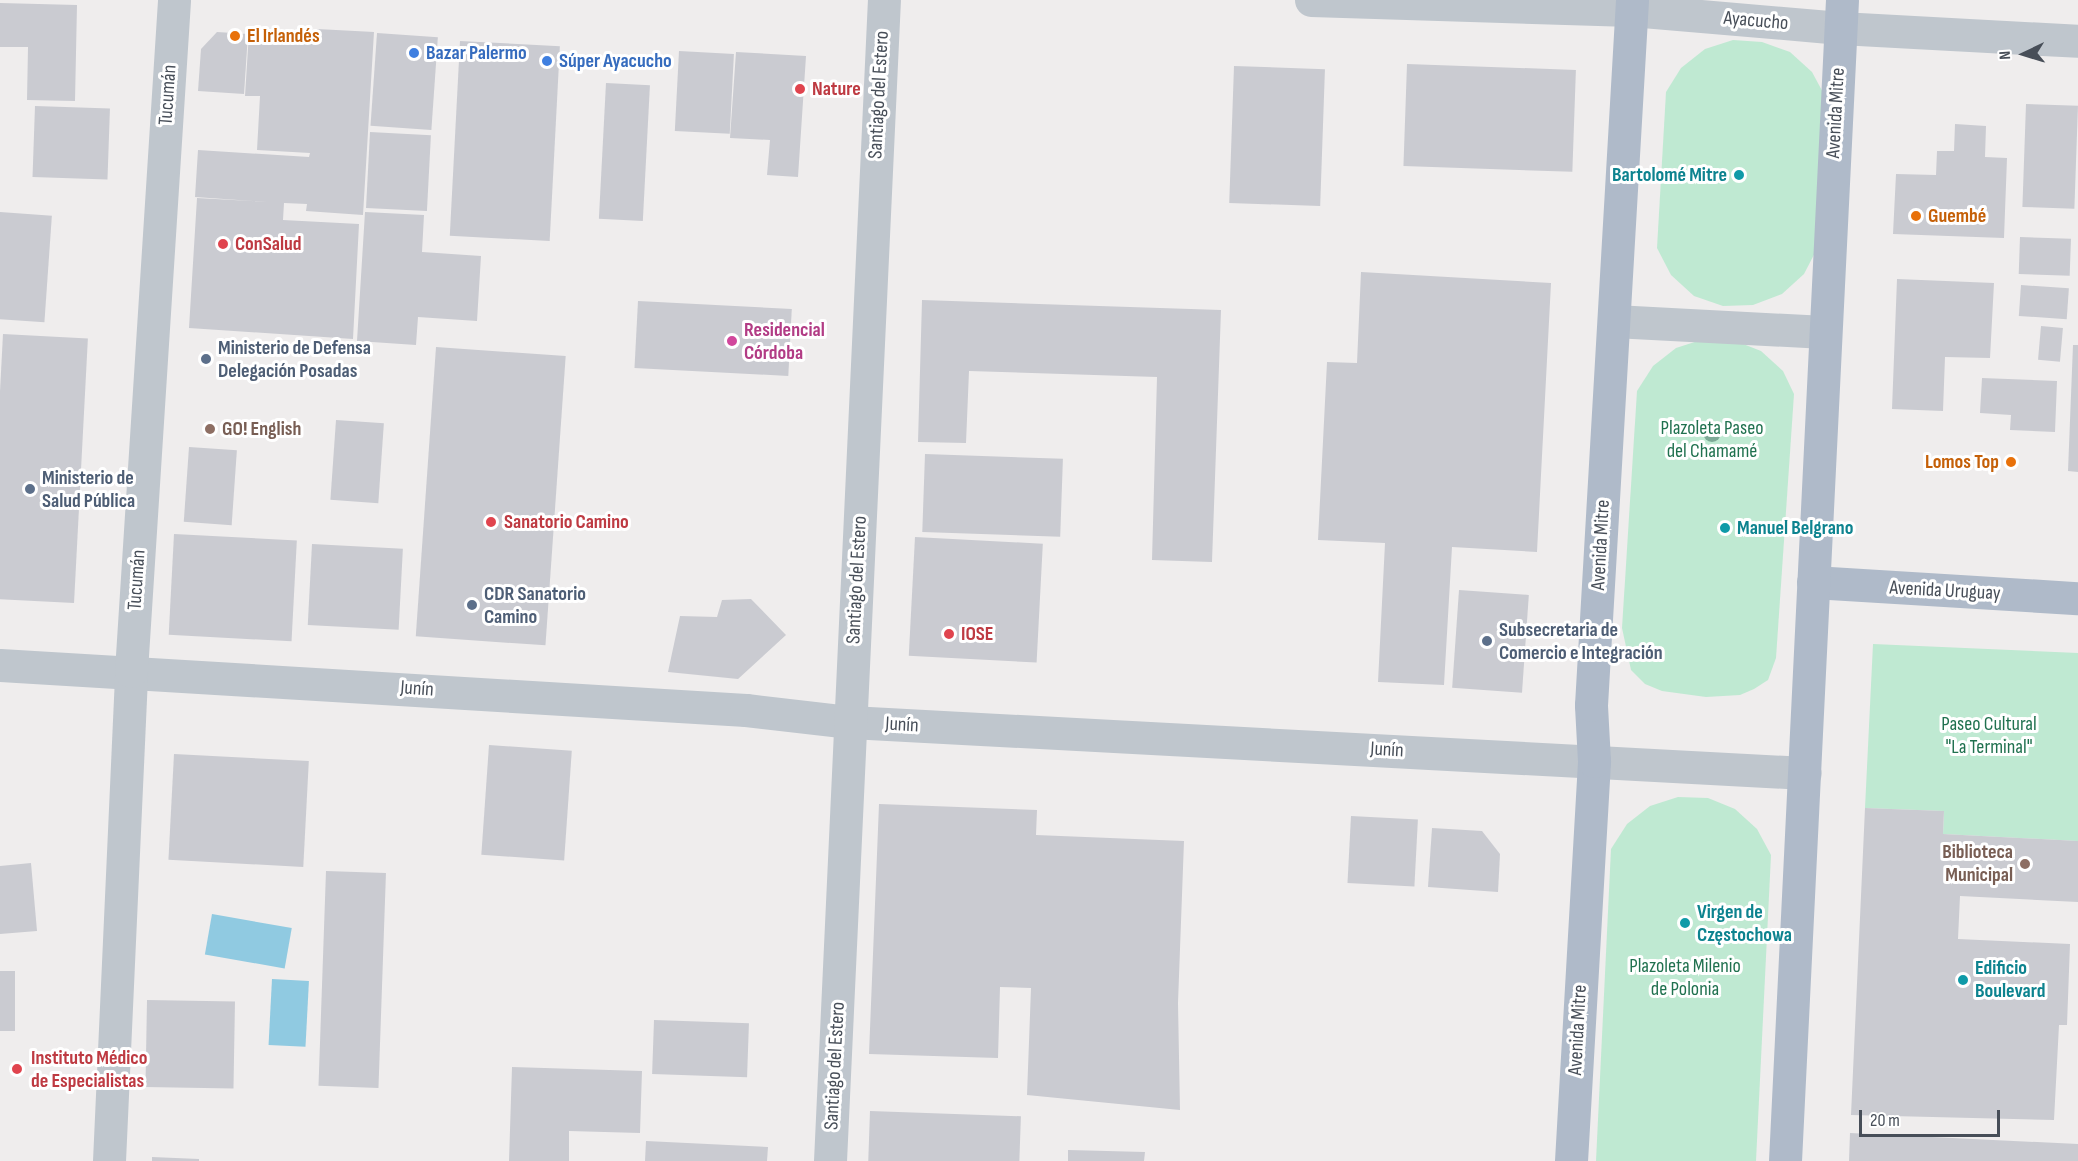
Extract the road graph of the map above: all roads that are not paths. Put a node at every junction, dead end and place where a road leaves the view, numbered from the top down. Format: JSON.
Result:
{"nodes":[{"id":1,"x":174,"y":0,"type":"edge"},
{"id":2,"x":884,"y":0,"type":"edge"},
{"id":3,"x":1311,"y":0,"type":"edge"},
{"id":4,"x":1632,"y":5,"type":"edge"},
{"id":5,"x":1841,"y":14,"type":"edge"},
{"id":6,"x":2078,"y":41,"type":"edge"},
{"id":7,"x":1614,"y":321,"type":"junction"},
{"id":8,"x":1825,"y":332,"type":"junction"},
{"id":9,"x":1813,"y":582,"type":"junction"},
{"id":10,"x":2078,"y":598,"type":"edge"},
{"id":11,"x":0,"y":665,"type":"edge"},
{"id":12,"x":131,"y":671,"type":"junction"},
{"id":13,"x":850,"y":722,"type":"junction"},
{"id":14,"x":1594,"y":761,"type":"junction"},
{"id":15,"x":1805,"y":773,"type":"junction"},
{"id":16,"x":109,"y":1161,"type":"edge"},
{"id":17,"x":830,"y":1161,"type":"edge"},
{"id":18,"x":1571,"y":1161,"type":"edge"},
{"id":19,"x":1785,"y":1161,"type":"edge"}],
"edges":[{"from":1,"to":12,"type":"street","name":"Tucumán"},
{"from":2,"to":13,"type":"street","name":"Santiago del Estero"},
{"from":3,"to":4,"type":"street","name":"Ayacucho"},
{"from":4,"to":5,"type":"street","name":"Ayacucho"},
{"from":4,"to":7,"type":"main road","name":"Avenida Mitre"},
{"from":5,"to":6,"type":"street","name":"Ayacucho"},
{"from":5,"to":8,"type":"main road","name":"Avenida Mitre"},
{"from":7,"to":8,"type":"street"},
{"from":7,"to":14,"type":"main road","name":"Avenida Mitre"},
{"from":8,"to":9,"type":"main road","name":"Avenida Mitre"},
{"from":9,"to":10,"type":"main road","name":"Avenida Uruguay"},
{"from":9,"to":15,"type":"main road","name":"Avenida Mitre"},
{"from":11,"to":12,"type":"street","name":"Junín"},
{"from":12,"to":13,"type":"street","name":"Junín"},
{"from":12,"to":16,"type":"street","name":"Tucumán"},
{"from":13,"to":14,"type":"street","name":"Junín"},
{"from":13,"to":17,"type":"street","name":"Santiago del Estero"},
{"from":14,"to":15,"type":"street","name":"Junín"},
{"from":14,"to":18,"type":"main road","name":"Avenida Mitre"},
{"from":15,"to":19,"type":"main road","name":"Avenida Mitre"}]}
